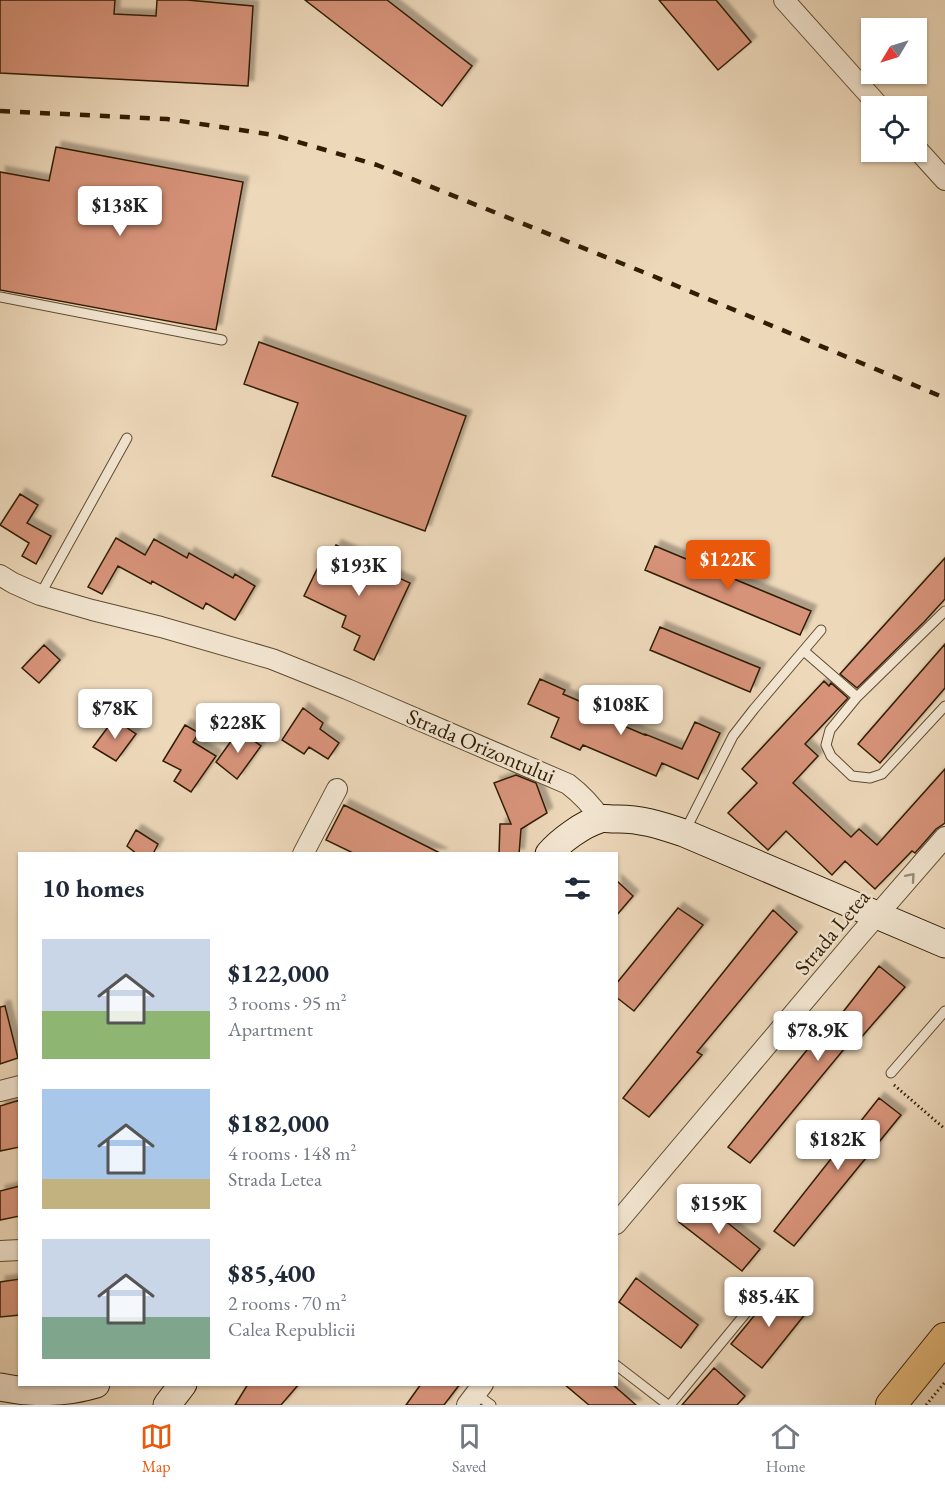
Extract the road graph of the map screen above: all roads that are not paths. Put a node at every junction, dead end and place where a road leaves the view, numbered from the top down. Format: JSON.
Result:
{"nodes":[{"id":1,"x":784,"y":0,"type":"edge"},
{"id":2,"x":870,"y":96,"type":"edge"},
{"id":3,"x":927,"y":160,"type":"edge"},
{"id":4,"x":945,"y":180,"type":"edge"},
{"id":5,"x":0,"y":297,"type":"edge"},
{"id":6,"x":222,"y":340,"type":"dead end"},
{"id":7,"x":127,"y":438,"type":"dead end"},
{"id":8,"x":0,"y":575,"type":"edge"},
{"id":9,"x":40,"y":595,"type":"junction"},
{"id":10,"x":945,"y":611,"type":"edge"},
{"id":11,"x":821,"y":630,"type":"dead end"},
{"id":12,"x":804,"y":651,"type":"junction"},
{"id":13,"x":857,"y":697,"type":"junction"},
{"id":14,"x":945,"y":706,"type":"edge"},
{"id":15,"x":337,"y":789,"type":"dead end"},
{"id":16,"x":601,"y":819,"type":"junction"},
{"id":17,"x":684,"y":833,"type":"junction"},
{"id":18,"x":945,"y":837,"type":"edge"},
{"id":19,"x":309,"y":852,"type":"edge"},
{"id":20,"x":550,"y":852,"type":"edge"},
{"id":21,"x":877,"y":916,"type":"junction"},
{"id":22,"x":945,"y":944,"type":"edge"},
{"id":23,"x":945,"y":1011,"type":"edge"},
{"id":24,"x":891,"y":1073,"type":"road end"},
{"id":25,"x":18,"y":1086,"type":"edge"},
{"id":26,"x":0,"y":1091,"type":"edge"},
{"id":27,"x":618,"y":1222,"type":"edge"},
{"id":28,"x":18,"y":1250,"type":"edge"},
{"id":29,"x":0,"y":1251,"type":"edge"},
{"id":30,"x":764,"y":1292,"type":"dead end"},
{"id":31,"x":945,"y":1338,"type":"edge"},
{"id":32,"x":618,"y":1367,"type":"edge"},
{"id":33,"x":90,"y":1386,"type":"edge"},
{"id":34,"x":181,"y":1386,"type":"edge"},
{"id":35,"x":0,"y":1387,"type":"edge"},
{"id":36,"x":167,"y":1405,"type":"edge"},
{"id":37,"x":669,"y":1405,"type":"edge"},
{"id":38,"x":891,"y":1405,"type":"edge"}],
"edges":[{"from":1,"to":2,"type":"street"},
{"from":3,"to":4,"type":"street"},
{"from":5,"to":6,"type":"lane"},
{"from":7,"to":9,"type":"lane"},
{"from":8,"to":9,"type":"street","name":"Strada Orizontului"},
{"from":9,"to":16,"type":"street","name":"Strada Orizontului"},
{"from":10,"to":13,"type":"lane"},
{"from":11,"to":12,"type":"lane"},
{"from":12,"to":13,"type":"lane"},
{"from":12,"to":17,"type":"lane"},
{"from":13,"to":14,"type":"lane"},
{"from":15,"to":19,"type":"street"},
{"from":16,"to":17,"type":"street"},
{"from":16,"to":20,"type":"street"},
{"from":17,"to":21,"type":"street"},
{"from":21,"to":18,"type":"street","name":"Strada Letea","one_way":true},
{"from":21,"to":22,"type":"street"},
{"from":21,"to":27,"type":"street","name":"Strada Letea"},
{"from":23,"to":24,"type":"lane"},
{"from":25,"to":26,"type":"street"},
{"from":28,"to":29,"type":"street"},
{"from":30,"to":37,"type":"lane"},
{"from":31,"to":38,"type":"main road"},
{"from":32,"to":37,"type":"lane"},
{"from":33,"to":35,"type":"street"},
{"from":34,"to":36,"type":"street"}]}
